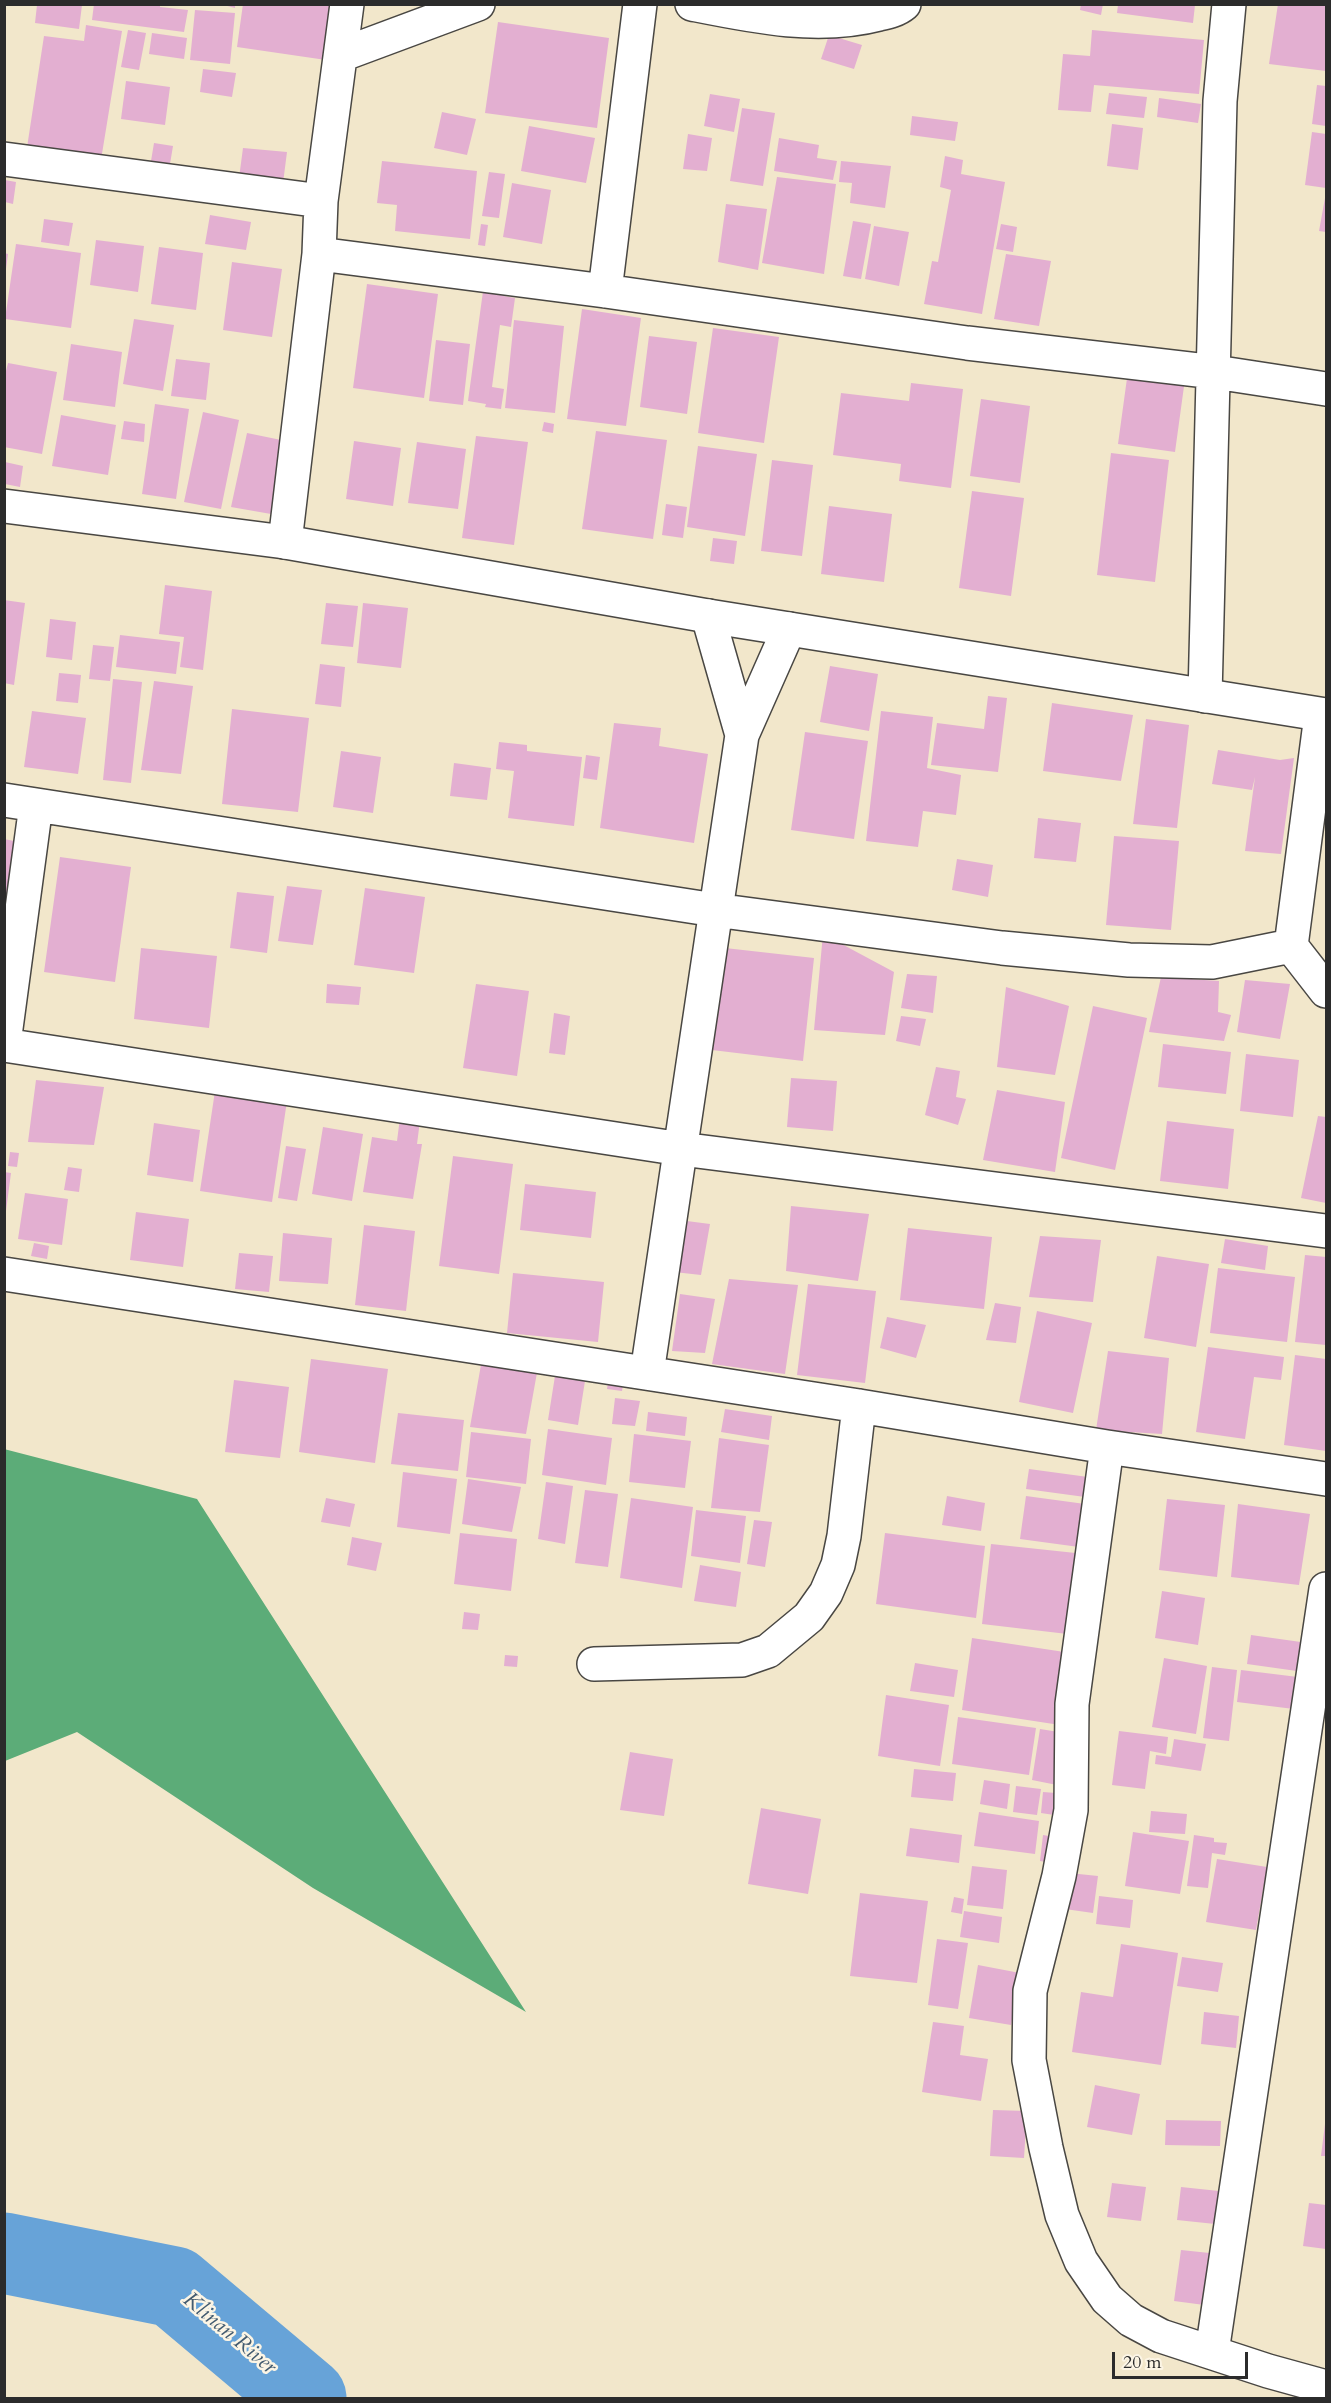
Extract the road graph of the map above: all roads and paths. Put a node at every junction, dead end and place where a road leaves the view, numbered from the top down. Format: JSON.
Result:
{"nodes":[{"id":1,"x":347,"y":4,"type":"edge"},
{"id":2,"x":478,"y":4,"type":"edge"},
{"id":3,"x":640,"y":4,"type":"edge"},
{"id":4,"x":692,"y":4,"type":"edge"},
{"id":5,"x":904,"y":4,"type":"edge"},
{"id":6,"x":1229,"y":4,"type":"edge"},
{"id":7,"x":340,"y":55,"type":"junction"},
{"id":8,"x":4,"y":159,"type":"edge"},
{"id":9,"x":321,"y":201,"type":"junction"},
{"id":10,"x":319,"y":254,"type":"junction"},
{"id":11,"x":605,"y":291,"type":"junction"},
{"id":12,"x":1215,"y":372,"type":"junction"},
{"id":13,"x":1326,"y":389,"type":"edge"},
{"id":14,"x":4,"y":506,"type":"edge"},
{"id":15,"x":285,"y":542,"type":"junction"},
{"id":16,"x":708,"y":616,"type":"junction"},
{"id":17,"x":789,"y":629,"type":"junction"},
{"id":18,"x":1205,"y":696,"type":"junction"},
{"id":19,"x":1324,"y":715,"type":"edge"},
{"id":20,"x":742,"y":735,"type":"junction"},
{"id":21,"x":4,"y":800,"type":"edge"},
{"id":22,"x":36,"y":805,"type":"junction"},
{"id":23,"x":715,"y":910,"type":"junction"},
{"id":24,"x":1291,"y":946,"type":"junction"},
{"id":25,"x":1326,"y":991,"type":"edge"},
{"id":26,"x":4,"y":1044,"type":"edge"},
{"id":27,"x":681,"y":1149,"type":"junction"},
{"id":28,"x":1326,"y":1231,"type":"edge"},
{"id":29,"x":4,"y":1274,"type":"edge"},
{"id":30,"x":647,"y":1373,"type":"junction"},
{"id":31,"x":859,"y":1406,"type":"junction"},
{"id":32,"x":1107,"y":1447,"type":"junction"},
{"id":33,"x":1326,"y":1479,"type":"edge"},
{"id":34,"x":1326,"y":1588,"type":"edge"},
{"id":35,"x":594,"y":1664,"type":"dead end"},
{"id":36,"x":1212,"y":2352,"type":"junction"},
{"id":37,"x":1326,"y":2387,"type":"edge"}],
"edges":[{"from":1,"to":7,"type":"street"},
{"from":2,"to":7,"type":"street"},
{"from":3,"to":11,"type":"street"},
{"from":4,"to":5,"type":"street"},
{"from":6,"to":12,"type":"street"},
{"from":7,"to":9,"type":"street"},
{"from":8,"to":9,"type":"street"},
{"from":9,"to":10,"type":"street"},
{"from":10,"to":11,"type":"street"},
{"from":10,"to":15,"type":"street"},
{"from":11,"to":12,"type":"street"},
{"from":12,"to":13,"type":"street"},
{"from":12,"to":18,"type":"street"},
{"from":14,"to":15,"type":"street"},
{"from":15,"to":16,"type":"street"},
{"from":16,"to":17,"type":"street"},
{"from":16,"to":20,"type":"street"},
{"from":17,"to":18,"type":"street"},
{"from":17,"to":20,"type":"street"},
{"from":18,"to":19,"type":"street"},
{"from":19,"to":24,"type":"street"},
{"from":20,"to":23,"type":"street"},
{"from":21,"to":22,"type":"street"},
{"from":22,"to":23,"type":"street"},
{"from":22,"to":26,"type":"street"},
{"from":23,"to":24,"type":"street"},
{"from":23,"to":27,"type":"street"},
{"from":24,"to":25,"type":"street"},
{"from":26,"to":27,"type":"street"},
{"from":27,"to":28,"type":"street"},
{"from":27,"to":30,"type":"street"},
{"from":29,"to":30,"type":"street"},
{"from":30,"to":31,"type":"street"},
{"from":31,"to":32,"type":"street"},
{"from":31,"to":35,"type":"street"},
{"from":32,"to":33,"type":"street"},
{"from":32,"to":36,"type":"street"},
{"from":34,"to":36,"type":"street"},
{"from":36,"to":37,"type":"street"}]}
